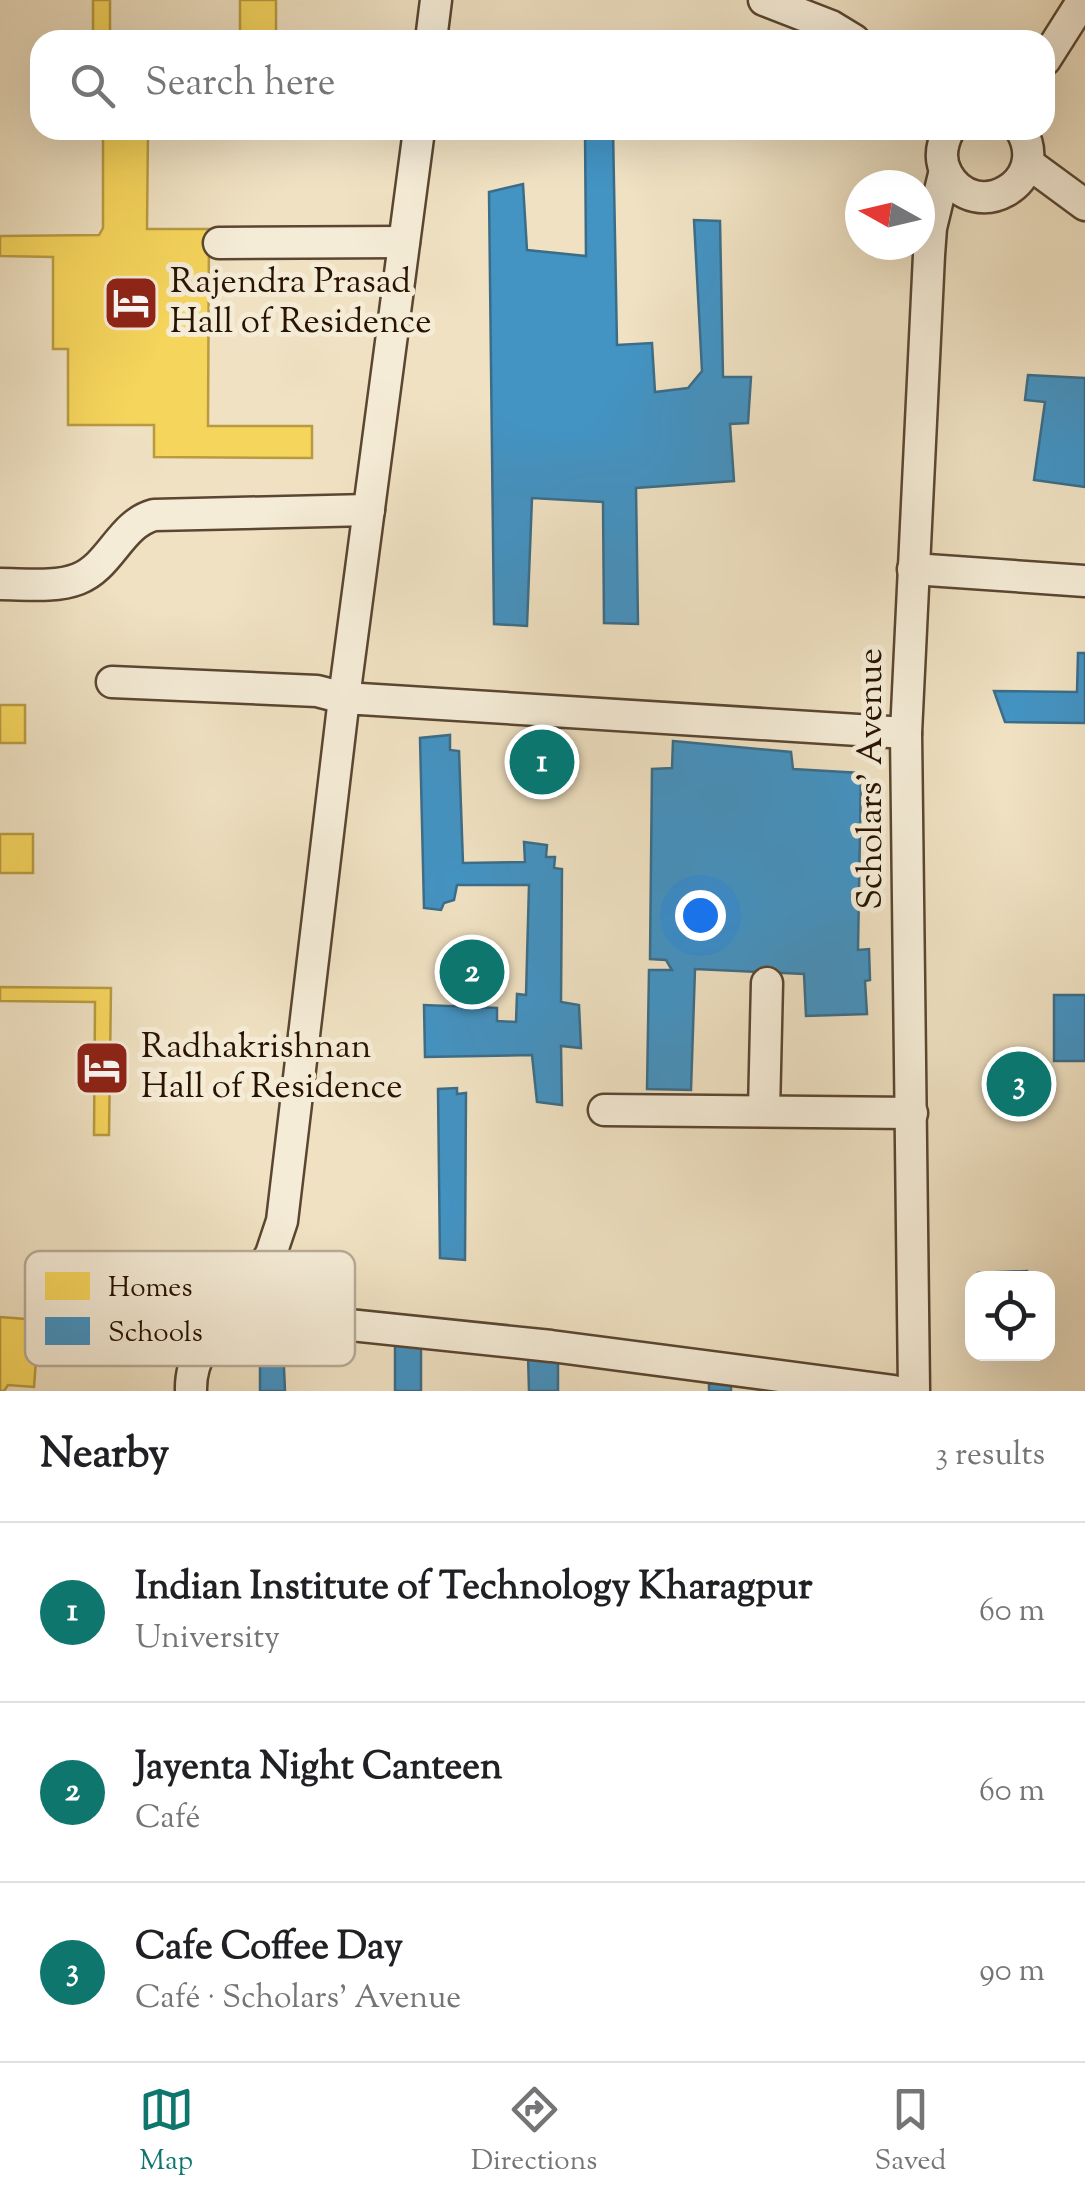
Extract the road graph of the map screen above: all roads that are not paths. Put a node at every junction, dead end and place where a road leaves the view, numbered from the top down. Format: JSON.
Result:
{"nodes":[{"id":1,"x":436,"y":0,"type":"edge"},
{"id":2,"x":1083,"y":0,"type":"edge"},
{"id":3,"x":769,"y":3,"type":"edge"},
{"id":4,"x":432,"y":30,"type":"edge"},
{"id":5,"x":793,"y":30,"type":"edge"},
{"id":6,"x":837,"y":30,"type":"edge"},
{"id":7,"x":1055,"y":44,"type":"edge"},
{"id":8,"x":418,"y":140,"type":"edge"},
{"id":9,"x":942,"y":140,"type":"edge"},
{"id":10,"x":1026,"y":140,"type":"edge"},
{"id":11,"x":1028,"y":163,"type":"junction"},
{"id":12,"x":944,"y":170,"type":"junction"},
{"id":13,"x":1085,"y":205,"type":"edge"},
{"id":14,"x":404,"y":242,"type":"junction"},
{"id":15,"x":219,"y":243,"type":"dead end"},
{"id":16,"x":369,"y":510,"type":"junction"},
{"id":17,"x":913,"y":569,"type":"junction"},
{"id":18,"x":1085,"y":581,"type":"edge"},
{"id":19,"x":0,"y":584,"type":"edge"},
{"id":20,"x":112,"y":682,"type":"dead end"},
{"id":21,"x":344,"y":698,"type":"junction"},
{"id":22,"x":906,"y":733,"type":"junction"},
{"id":23,"x":767,"y":983,"type":"dead end"},
{"id":24,"x":604,"y":1110,"type":"dead end"},
{"id":25,"x":764,"y":1111,"type":"junction"},
{"id":26,"x":912,"y":1114,"type":"junction"},
{"id":27,"x":272,"y":1251,"type":"edge"},
{"id":28,"x":355,"y":1325,"type":"edge"},
{"id":29,"x":193,"y":1366,"type":"edge"},
{"id":30,"x":190,"y":1391,"type":"edge"},
{"id":31,"x":894,"y":1391,"type":"edge"},
{"id":32,"x":914,"y":1391,"type":"edge"}],
"edges":[{"from":1,"to":4,"type":"street"},
{"from":2,"to":7,"type":"street"},
{"from":3,"to":5,"type":"street"},
{"from":3,"to":6,"type":"street"},
{"from":8,"to":14,"type":"street"},
{"from":9,"to":12,"type":"street","name":"Scholars' Avenue"},
{"from":10,"to":11,"type":"street"},
{"from":11,"to":12,"type":"street"},
{"from":11,"to":13,"type":"street"},
{"from":12,"to":17,"type":"street","name":"Scholars' Avenue"},
{"from":14,"to":15,"type":"street"},
{"from":14,"to":16,"type":"street"},
{"from":16,"to":19,"type":"street"},
{"from":16,"to":21,"type":"street"},
{"from":17,"to":18,"type":"street"},
{"from":17,"to":22,"type":"street","name":"Scholars' Avenue"},
{"from":20,"to":21,"type":"street"},
{"from":21,"to":22,"type":"street"},
{"from":21,"to":27,"type":"street"},
{"from":22,"to":26,"type":"street","name":"Scholars' Avenue"},
{"from":23,"to":25,"type":"street"},
{"from":24,"to":25,"type":"street"},
{"from":25,"to":26,"type":"street"},
{"from":26,"to":32,"type":"street","name":"Scholars' Avenue"},
{"from":28,"to":31,"type":"street"},
{"from":29,"to":30,"type":"street"}]}
